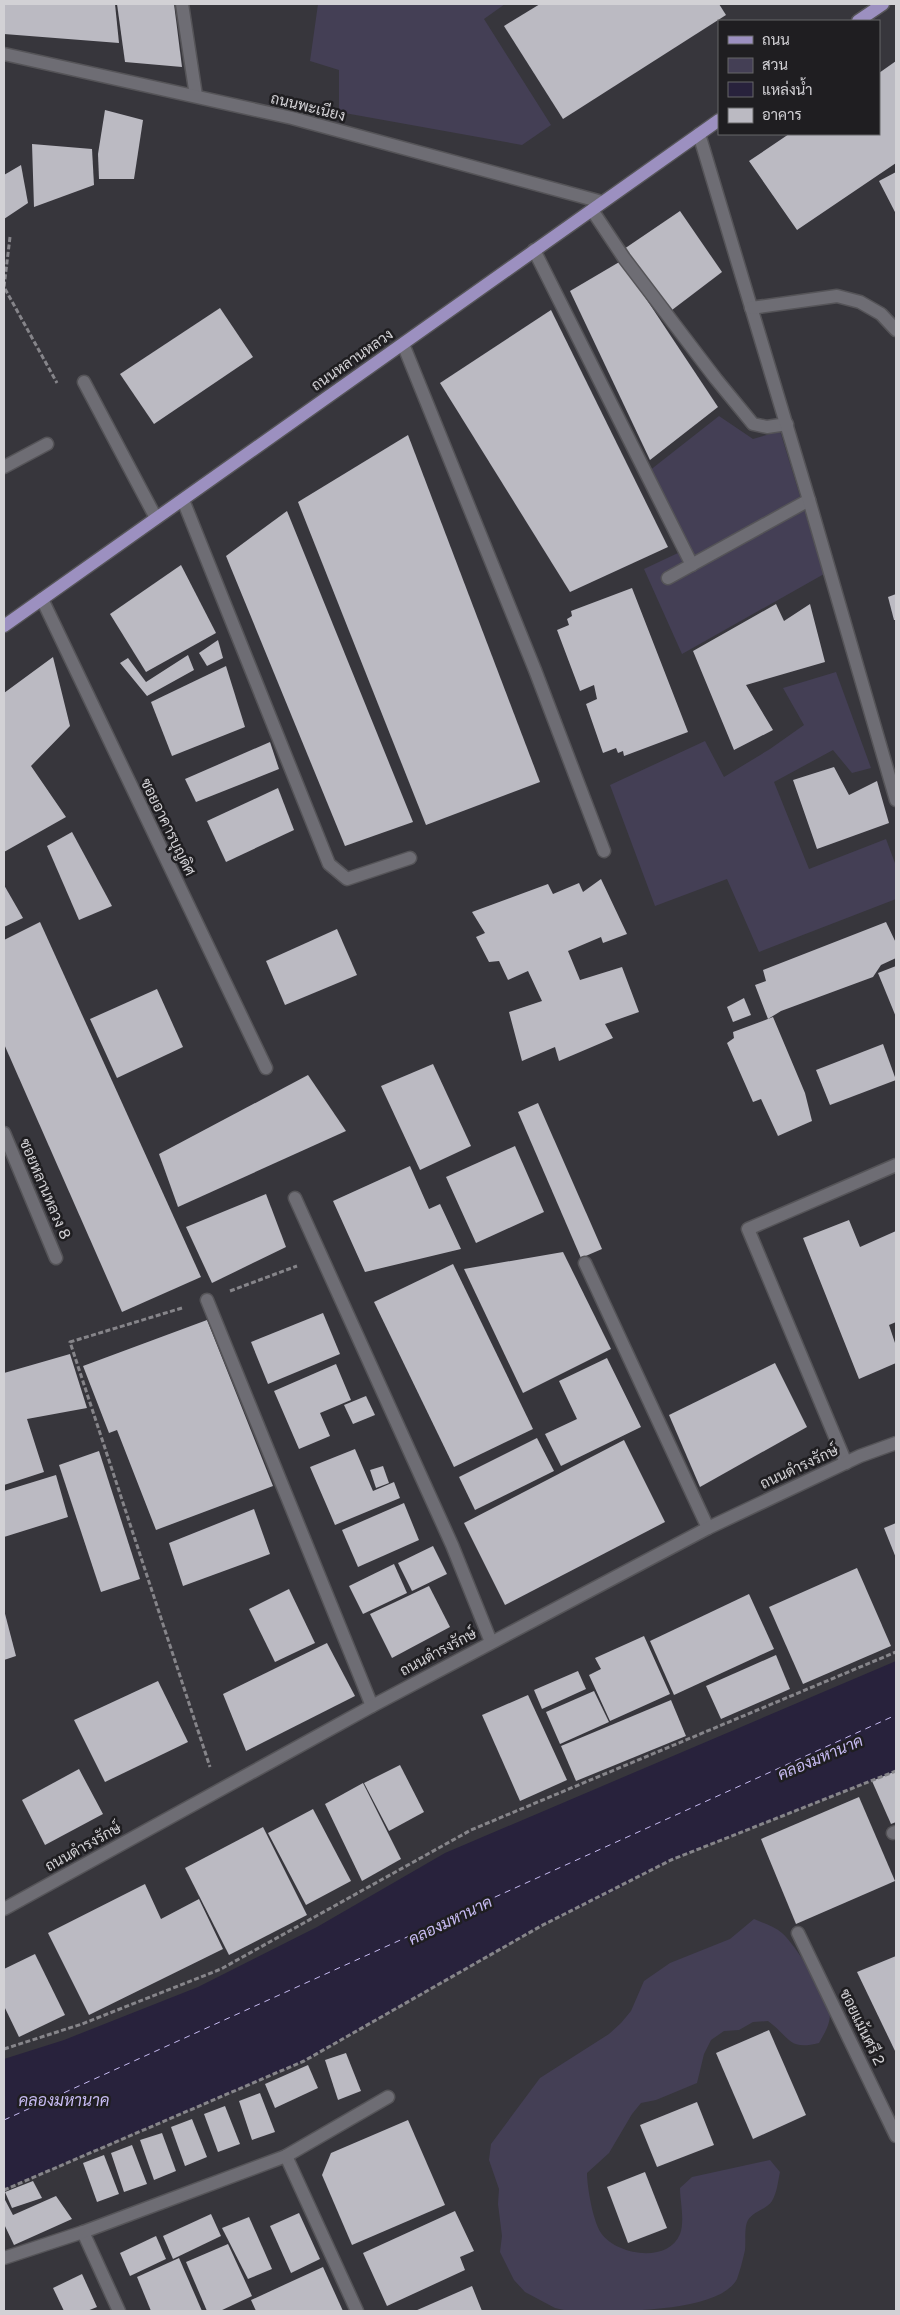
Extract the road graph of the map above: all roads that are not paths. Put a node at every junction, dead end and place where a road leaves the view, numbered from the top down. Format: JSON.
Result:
{"nodes":[{"id":1,"x":182,"y":4,"type":"edge"},
{"id":2,"x":883,"y":4,"type":"edge"},
{"id":3,"x":859,"y":20,"type":"edge"},
{"id":4,"x":4,"y":54,"type":"edge"},
{"id":5,"x":196,"y":96,"type":"junction"},
{"id":6,"x":718,"y":121,"type":"edge"},
{"id":7,"x":698,"y":134,"type":"junction"},
{"id":8,"x":597,"y":206,"type":"junction"},
{"id":9,"x":534,"y":250,"type":"junction"},
{"id":10,"x":751,"y":308,"type":"junction"},
{"id":11,"x":896,"y":330,"type":"edge"},
{"id":12,"x":403,"y":344,"type":"junction"},
{"id":13,"x":84,"y":382,"type":"dead end"},
{"id":14,"x":787,"y":424,"type":"junction"},
{"id":15,"x":47,"y":444,"type":"dead end"},
{"id":16,"x":4,"y":467,"type":"edge"},
{"id":17,"x":183,"y":500,"type":"junction"},
{"id":18,"x":810,"y":500,"type":"junction"},
{"id":19,"x":156,"y":518,"type":"junction"},
{"id":20,"x":692,"y":565,"type":"junction"},
{"id":21,"x":668,"y":578,"type":"dead end"},
{"id":22,"x":42,"y":600,"type":"junction"},
{"id":23,"x":4,"y":626,"type":"edge"},
{"id":24,"x":896,"y":800,"type":"edge"},
{"id":25,"x":604,"y":851,"type":"dead end"},
{"id":26,"x":410,"y":858,"type":"dead end"},
{"id":27,"x":266,"y":1068,"type":"dead end"},
{"id":28,"x":4,"y":1133,"type":"edge"},
{"id":29,"x":896,"y":1165,"type":"edge"},
{"id":30,"x":295,"y":1198,"type":"dead end"},
{"id":31,"x":56,"y":1258,"type":"dead end"},
{"id":32,"x":585,"y":1263,"type":"dead end"},
{"id":33,"x":208,"y":1300,"type":"dead end"},
{"id":34,"x":896,"y":1443,"type":"edge"},
{"id":35,"x":846,"y":1463,"type":"junction"},
{"id":36,"x":708,"y":1528,"type":"junction"},
{"id":37,"x":492,"y":1642,"type":"junction"},
{"id":38,"x":372,"y":1706,"type":"junction"},
{"id":39,"x":4,"y":1909,"type":"edge"},
{"id":40,"x":798,"y":1932,"type":"dead end"},
{"id":41,"x":388,"y":2097,"type":"dead end"},
{"id":42,"x":894,"y":2127,"type":"edge"},
{"id":43,"x":286,"y":2156,"type":"junction"},
{"id":44,"x":83,"y":2232,"type":"junction"},
{"id":45,"x":4,"y":2258,"type":"edge"},
{"id":46,"x":119,"y":2311,"type":"edge"},
{"id":47,"x":357,"y":2311,"type":"edge"}],
"edges":[{"from":1,"to":5,"type":"street"},
{"from":2,"to":3,"type":"main road"},
{"from":4,"to":5,"type":"street","name":"ถนนพะเนียง"},
{"from":5,"to":8,"type":"street","name":"ถนนพะเนียง"},
{"from":6,"to":7,"type":"main road","name":"ถนนหลานหลวง"},
{"from":7,"to":8,"type":"main road","name":"ถนนหลานหลวง"},
{"from":7,"to":10,"type":"street"},
{"from":8,"to":9,"type":"main road","name":"ถนนหลานหลวง"},
{"from":8,"to":14,"type":"street"},
{"from":9,"to":12,"type":"main road","name":"ถนนหลานหลวง"},
{"from":9,"to":20,"type":"street"},
{"from":10,"to":11,"type":"street"},
{"from":10,"to":14,"type":"street"},
{"from":12,"to":17,"type":"main road","name":"ถนนหลานหลวง"},
{"from":12,"to":25,"type":"street"},
{"from":13,"to":19,"type":"street"},
{"from":14,"to":18,"type":"street"},
{"from":15,"to":16,"type":"street"},
{"from":17,"to":19,"type":"main road","name":"ถนนหลานหลวง"},
{"from":17,"to":26,"type":"street"},
{"from":18,"to":20,"type":"street"},
{"from":18,"to":24,"type":"street"},
{"from":19,"to":22,"type":"main road","name":"ถนนหลานหลวง"},
{"from":20,"to":21,"type":"street"},
{"from":22,"to":23,"type":"main road","name":"ถนนหลานหลวง"},
{"from":22,"to":27,"type":"street","name":"ซอยอาคารบุญดิศ"},
{"from":28,"to":31,"type":"street","name":"ซอยหลานหลวง 8"},
{"from":29,"to":35,"type":"street"},
{"from":30,"to":37,"type":"street"},
{"from":32,"to":36,"type":"street"},
{"from":33,"to":38,"type":"street"},
{"from":34,"to":35,"type":"street","name":"ถนนดำรงรักษ์"},
{"from":35,"to":36,"type":"street","name":"ถนนดำรงรักษ์"},
{"from":36,"to":37,"type":"street","name":"ถนนดำรงรักษ์"},
{"from":37,"to":38,"type":"street","name":"ถนนดำรงรักษ์"},
{"from":38,"to":39,"type":"street","name":"ถนนดำรงรักษ์"},
{"from":40,"to":42,"type":"street","name":"ซอยแม้นศรี 2"},
{"from":41,"to":43,"type":"street"},
{"from":43,"to":44,"type":"street"},
{"from":43,"to":47,"type":"street"},
{"from":44,"to":45,"type":"street"},
{"from":44,"to":46,"type":"street"}]}
